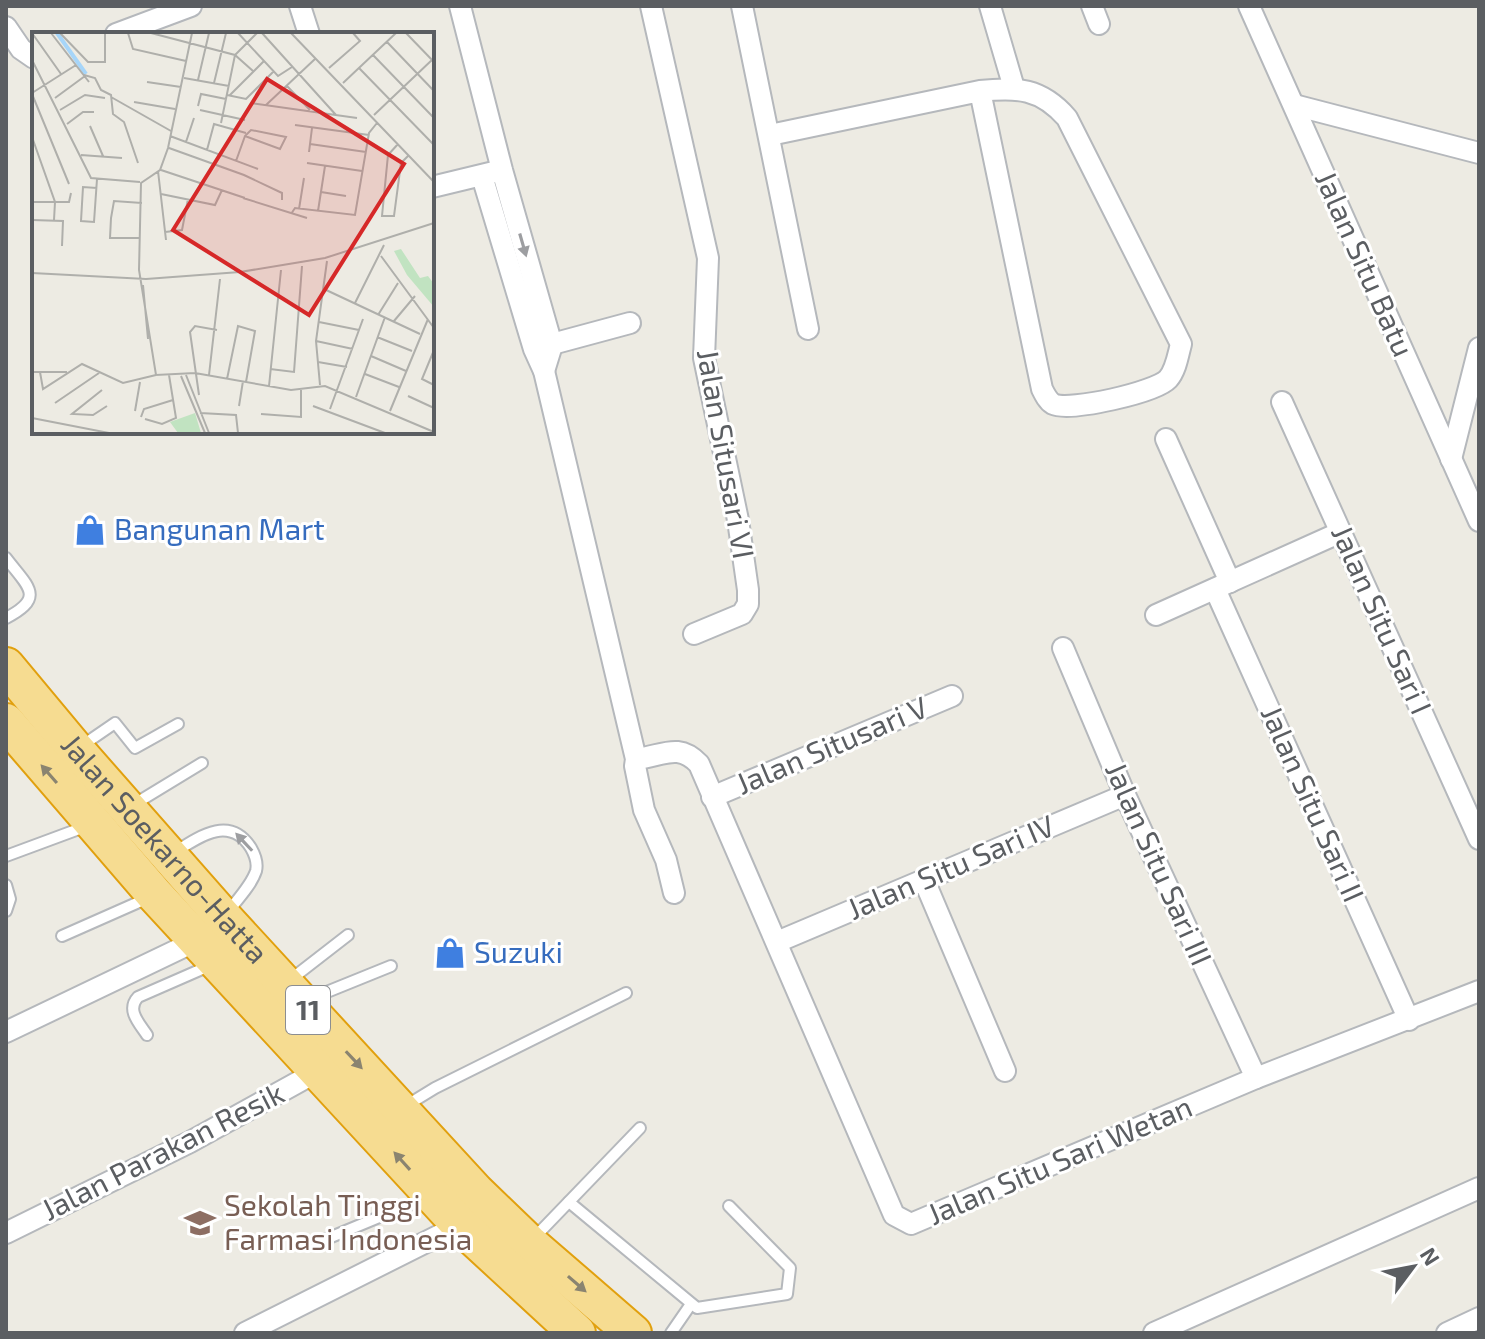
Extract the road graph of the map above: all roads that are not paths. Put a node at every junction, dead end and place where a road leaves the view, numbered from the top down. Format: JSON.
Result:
{"nodes":[{"id":1,"x":191,"y":6,"type":"edge"},
{"id":2,"x":300,"y":6,"type":"edge"},
{"id":3,"x":460,"y":6,"type":"edge"},
{"id":4,"x":651,"y":6,"type":"edge"},
{"id":5,"x":742,"y":6,"type":"edge"},
{"id":6,"x":990,"y":6,"type":"edge"},
{"id":7,"x":1249,"y":6,"type":"edge"},
{"id":8,"x":6,"y":27,"type":"edge"},
{"id":9,"x":121,"y":32,"type":"edge"},
{"id":10,"x":308,"y":32,"type":"edge"},
{"id":11,"x":32,"y":57,"type":"edge"},
{"id":12,"x":1014,"y":88,"type":"junction"},
{"id":13,"x":980,"y":91,"type":"junction"},
{"id":14,"x":1294,"y":105,"type":"junction"},
{"id":15,"x":770,"y":135,"type":"junction"},
{"id":16,"x":1479,"y":153,"type":"edge"},
{"id":17,"x":492,"y":173,"type":"junction"},
{"id":18,"x":434,"y":187,"type":"edge"},
{"id":19,"x":630,"y":323,"type":"dead end"},
{"id":20,"x":808,"y":329,"type":"dead end"},
{"id":21,"x":543,"y":347,"type":"junction"},
{"id":22,"x":1479,"y":348,"type":"edge"},
{"id":23,"x":1282,"y":402,"type":"dead end"},
{"id":24,"x":1166,"y":439,"type":"dead end"},
{"id":25,"x":1451,"y":459,"type":"junction"},
{"id":26,"x":1470,"y":485,"type":"edge"},
{"id":27,"x":1479,"y":521,"type":"edge"},
{"id":28,"x":1341,"y":532,"type":"junction"},
{"id":29,"x":6,"y":558,"type":"edge"},
{"id":30,"x":1222,"y":585,"type":"junction"},
{"id":31,"x":1156,"y":615,"type":"dead end"},
{"id":32,"x":6,"y":618,"type":"edge"},
{"id":33,"x":694,"y":634,"type":"dead end"},
{"id":34,"x":1063,"y":648,"type":"dead end"},
{"id":35,"x":6,"y":666,"type":"edge"},
{"id":36,"x":952,"y":696,"type":"dead end"},
{"id":37,"x":6,"y":722,"type":"edge"},
{"id":38,"x":178,"y":724,"type":"dead end"},
{"id":39,"x":76,"y":750,"type":"junction"},
{"id":40,"x":636,"y":759,"type":"junction"},
{"id":41,"x":202,"y":763,"type":"dead end"},
{"id":42,"x":1125,"y":795,"type":"junction"},
{"id":43,"x":712,"y":797,"type":"junction"},
{"id":44,"x":127,"y":809,"type":"junction"},
{"id":45,"x":93,"y":824,"type":"junction"},
{"id":46,"x":1479,"y":839,"type":"edge"},
{"id":47,"x":6,"y":856,"type":"edge"},
{"id":48,"x":169,"y":856,"type":"junction"},
{"id":49,"x":924,"y":880,"type":"junction"},
{"id":50,"x":6,"y":885,"type":"edge"},
{"id":51,"x":674,"y":893,"type":"dead end"},
{"id":52,"x":155,"y":895,"type":"junction"},
{"id":53,"x":6,"y":911,"type":"edge"},
{"id":54,"x":348,"y":935,"type":"dead end"},
{"id":55,"x":62,"y":936,"type":"dead end"},
{"id":56,"x":213,"y":939,"type":"junction"},
{"id":57,"x":777,"y":942,"type":"junction"},
{"id":58,"x":391,"y":966,"type":"dead end"},
{"id":59,"x":1479,"y":991,"type":"edge"},
{"id":60,"x":293,"y":993,"type":"junction"},
{"id":61,"x":626,"y":993,"type":"dead end"},
{"id":62,"x":1409,"y":1020,"type":"junction"},
{"id":63,"x":6,"y":1032,"type":"edge"},
{"id":64,"x":147,"y":1035,"type":"dead end"},
{"id":65,"x":320,"y":1070,"type":"junction"},
{"id":66,"x":1005,"y":1071,"type":"dead end"},
{"id":67,"x":1256,"y":1078,"type":"junction"},
{"id":68,"x":399,"y":1110,"type":"junction"},
{"id":69,"x":640,"y":1128,"type":"dead end"},
{"id":70,"x":1479,"y":1188,"type":"edge"},
{"id":71,"x":433,"y":1195,"type":"junction"},
{"id":72,"x":569,"y":1202,"type":"junction"},
{"id":73,"x":729,"y":1206,"type":"dead end"},
{"id":74,"x":460,"y":1225,"type":"junction"},
{"id":75,"x":6,"y":1233,"type":"edge"},
{"id":76,"x":324,"y":1240,"type":"dead end"},
{"id":77,"x":529,"y":1243,"type":"junction"},
{"id":78,"x":691,"y":1304,"type":"junction"},
{"id":79,"x":1479,"y":1318,"type":"edge"},
{"id":80,"x":252,"y":1332,"type":"edge"},
{"id":81,"x":577,"y":1333,"type":"edge"},
{"id":82,"x":633,"y":1333,"type":"edge"},
{"id":83,"x":671,"y":1333,"type":"edge"},
{"id":84,"x":1154,"y":1333,"type":"edge"},
{"id":85,"x":1447,"y":1333,"type":"edge"}],
"edges":[{"from":1,"to":9,"type":"street"},
{"from":2,"to":10,"type":"street"},
{"from":3,"to":17,"type":"street"},
{"from":4,"to":33,"type":"street","name":"Jalan Situsari VI"},
{"from":5,"to":15,"type":"street"},
{"from":6,"to":12,"type":"street"},
{"from":7,"to":14,"type":"street","name":"Jalan Situ Batu"},
{"from":8,"to":11,"type":"street"},
{"from":12,"to":13,"type":"street"},
{"from":12,"to":13,"type":"street"},
{"from":13,"to":15,"type":"street"},
{"from":14,"to":16,"type":"street"},
{"from":14,"to":25,"type":"street","name":"Jalan Situ Batu"},
{"from":15,"to":20,"type":"street"},
{"from":17,"to":18,"type":"street"},
{"from":17,"to":21,"type":"street"},
{"from":19,"to":21,"type":"street"},
{"from":21,"to":40,"type":"street"},
{"from":22,"to":25,"type":"street"},
{"from":23,"to":28,"type":"street","name":"Jalan Situ Sari I"},
{"from":24,"to":30,"type":"street","name":"Jalan Situ Sari II"},
{"from":25,"to":26,"type":"street","name":"Jalan Situ Batu"},
{"from":26,"to":27,"type":"street","name":"Jalan Situ Batu"},
{"from":28,"to":30,"type":"street"},
{"from":28,"to":46,"type":"street","name":"Jalan Situ Sari I"},
{"from":29,"to":32,"type":"lane"},
{"from":30,"to":31,"type":"street"},
{"from":30,"to":62,"type":"street","name":"Jalan Situ Sari II"},
{"from":34,"to":42,"type":"street","name":"Jalan Situ Sari III"},
{"from":35,"to":39,"type":"highway","name":"Jalan Soekarno-Hatta","number":"11"},
{"from":36,"to":43,"type":"street","name":"Jalan Situsari V"},
{"from":45,"to":37,"type":"highway","name":"Jalan Soekarno-Hatta","number":"11","one_way":true},
{"from":38,"to":39,"type":"lane"},
{"from":39,"to":44,"type":"highway","name":"Jalan Soekarno-Hatta","number":"11"},
{"from":40,"to":43,"type":"street","name":"Jalan Situ Sari Wetan"},
{"from":40,"to":51,"type":"street"},
{"from":41,"to":44,"type":"lane"},
{"from":42,"to":49,"type":"street","name":"Jalan Situ Sari IV"},
{"from":42,"to":67,"type":"street","name":"Jalan Situ Sari III"},
{"from":43,"to":57,"type":"street","name":"Jalan Situ Sari Wetan"},
{"from":44,"to":48,"type":"highway","name":"Jalan Soekarno-Hatta","number":"11"},
{"from":45,"to":47,"type":"lane"},
{"from":45,"to":52,"type":"highway","name":"Jalan Soekarno-Hatta","number":"11"},
{"from":48,"to":56,"type":"highway","name":"Jalan Soekarno-Hatta","number":"11"},
{"from":56,"to":48,"type":"lane","one_way":true},
{"from":49,"to":57,"type":"street","name":"Jalan Situ Sari IV"},
{"from":49,"to":66,"type":"street"},
{"from":50,"to":53,"type":"lane"},
{"from":52,"to":55,"type":"lane"},
{"from":52,"to":56,"type":"highway","name":"Jalan Soekarno-Hatta","number":"11"},
{"from":54,"to":60,"type":"lane"},
{"from":56,"to":60,"type":"highway","name":"Jalan Soekarno-Hatta","number":"11"},
{"from":56,"to":63,"type":"street"},
{"from":56,"to":64,"type":"lane"},
{"from":56,"to":65,"type":"highway","name":"Jalan Soekarno-Hatta","number":"11"},
{"from":57,"to":67,"type":"street","name":"Jalan Situ Sari Wetan"},
{"from":58,"to":60,"type":"lane"},
{"from":59,"to":62,"type":"street","name":"Jalan Situ Sari Wetan"},
{"from":60,"to":68,"type":"highway","name":"Jalan Soekarno-Hatta","number":"11","one_way":true},
{"from":61,"to":68,"type":"lane"},
{"from":62,"to":67,"type":"street","name":"Jalan Situ Sari Wetan"},
{"from":71,"to":65,"type":"highway","name":"Jalan Soekarno-Hatta","number":"11","one_way":true},
{"from":65,"to":75,"type":"street","name":"Jalan Parakan Resik"},
{"from":68,"to":77,"type":"highway","name":"Jalan Soekarno-Hatta","number":"11"},
{"from":69,"to":72,"type":"lane"},
{"from":70,"to":84,"type":"street"},
{"from":71,"to":74,"type":"highway","name":"Jalan Soekarno-Hatta","number":"11"},
{"from":71,"to":76,"type":"lane"},
{"from":72,"to":77,"type":"lane"},
{"from":72,"to":78,"type":"lane"},
{"from":73,"to":78,"type":"lane"},
{"from":74,"to":80,"type":"street"},
{"from":74,"to":81,"type":"highway","name":"Jalan Soekarno-Hatta","number":"11"},
{"from":77,"to":82,"type":"highway","name":"Jalan Soekarno-Hatta","number":"11","one_way":true},
{"from":78,"to":83,"type":"lane"},
{"from":79,"to":85,"type":"street"}]}
